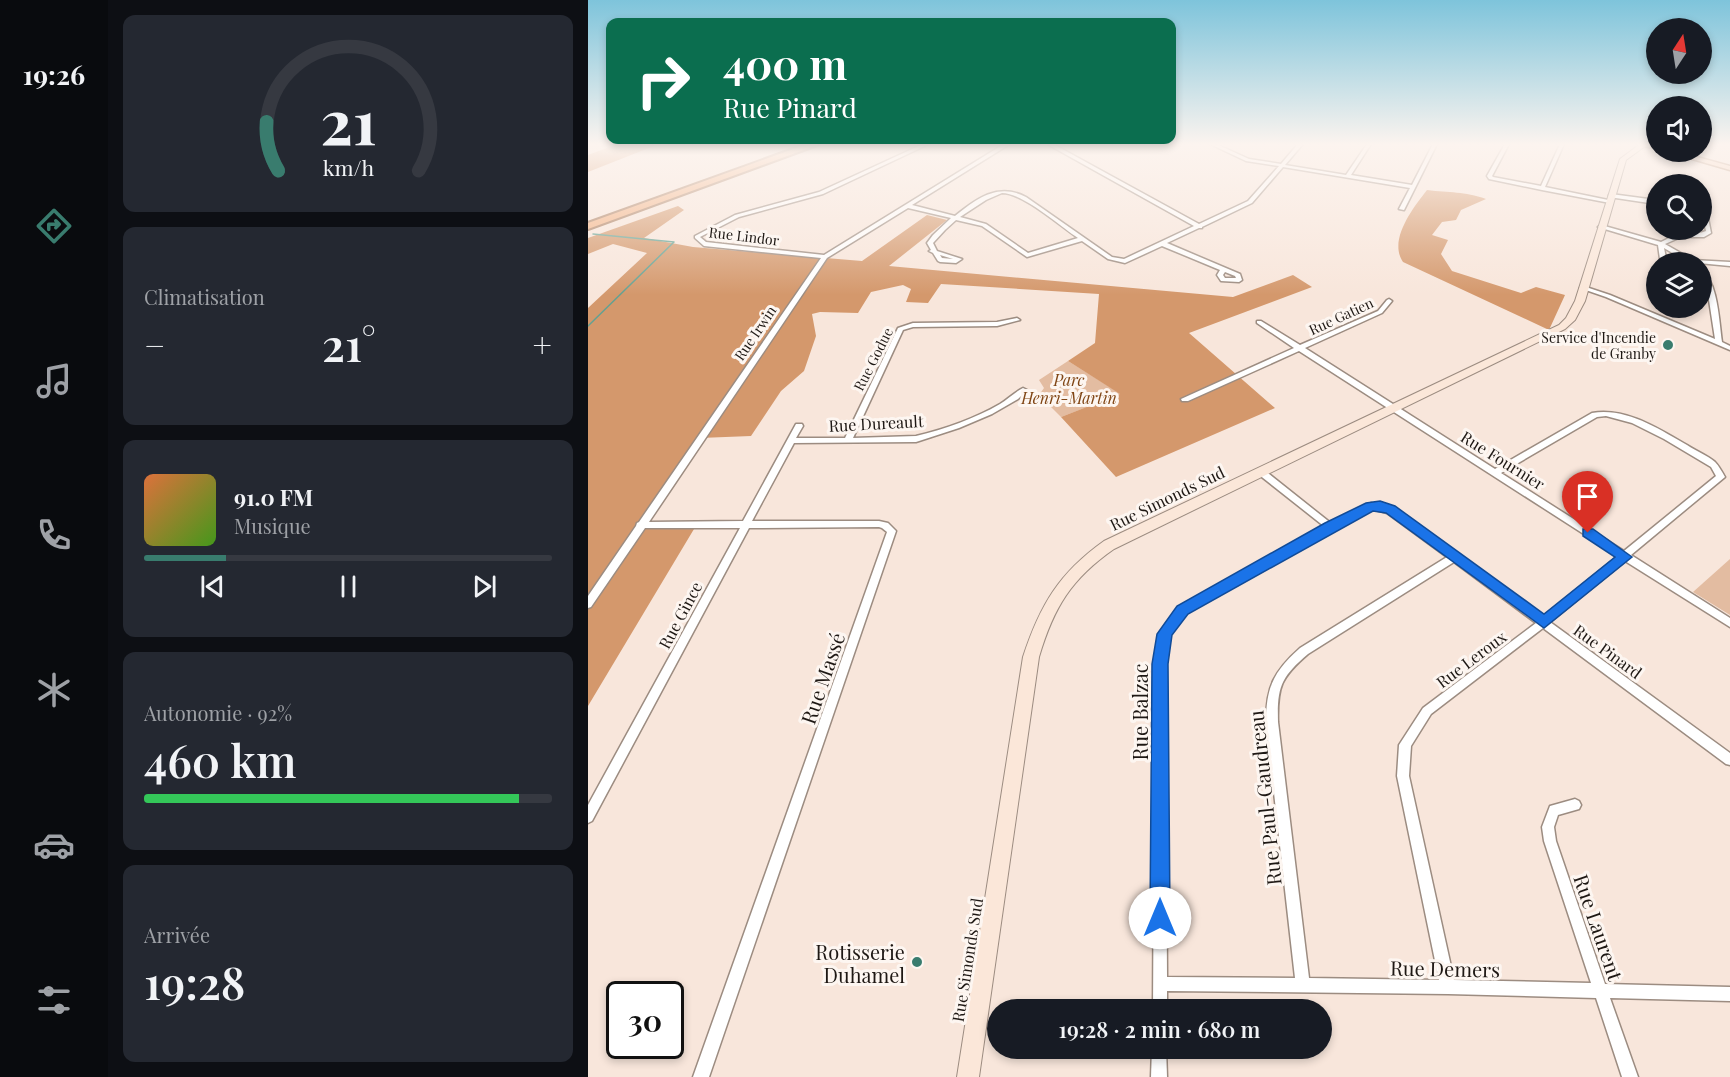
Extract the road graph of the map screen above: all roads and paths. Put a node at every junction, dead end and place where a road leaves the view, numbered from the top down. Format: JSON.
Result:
{"nodes":[{"id":1,"x":676,"y":194,"type":"edge"},
{"id":2,"x":816,"y":194,"type":"edge"},
{"id":3,"x":927,"y":194,"type":"edge"},
{"id":4,"x":997,"y":194,"type":"edge"},
{"id":5,"x":1015,"y":194,"type":"edge"},
{"id":6,"x":1140,"y":194,"type":"edge"},
{"id":7,"x":1257,"y":194,"type":"edge"},
{"id":8,"x":1410,"y":194,"type":"edge"},
{"id":9,"x":1582,"y":194,"type":"edge"},
{"id":10,"x":1611,"y":194,"type":"edge"},
{"id":11,"x":1610,"y":198,"type":"junction"},
{"id":12,"x":1646,"y":201,"type":"edge"},
{"id":13,"x":908,"y":206,"type":"junction"},
{"id":14,"x":1402,"y":210,"type":"dead end"},
{"id":15,"x":956,"y":218,"type":"junction"},
{"id":16,"x":588,"y":226,"type":"edge"},
{"id":17,"x":1200,"y":227,"type":"junction"},
{"id":18,"x":1601,"y":227,"type":"junction"},
{"id":19,"x":1082,"y":239,"type":"junction"},
{"id":20,"x":1669,"y":240,"type":"edge"},
{"id":21,"x":1163,"y":244,"type":"junction"},
{"id":22,"x":1661,"y":244,"type":"junction"},
{"id":23,"x":932,"y":251,"type":"dead end"},
{"id":24,"x":1662,"y":252,"type":"edge"},
{"id":25,"x":1675,"y":252,"type":"edge"},
{"id":26,"x":825,"y":257,"type":"junction"},
{"id":27,"x":1712,"y":263,"type":"edge"},
{"id":28,"x":1730,"y":264,"type":"edge"},
{"id":29,"x":1224,"y":269,"type":"dead end"},
{"id":30,"x":1584,"y":288,"type":"junction"},
{"id":31,"x":1712,"y":300,"type":"edge"},
{"id":32,"x":1389,"y":301,"type":"dead end"},
{"id":33,"x":1017,"y":320,"type":"dead end"},
{"id":34,"x":1259,"y":322,"type":"dead end"},
{"id":35,"x":1719,"y":344,"type":"junction"},
{"id":36,"x":1300,"y":348,"type":"junction"},
{"id":37,"x":1730,"y":348,"type":"edge"},
{"id":38,"x":1023,"y":390,"type":"dead end"},
{"id":39,"x":1185,"y":399,"type":"dead end"},
{"id":40,"x":1392,"y":408,"type":"junction"},
{"id":41,"x":799,"y":426,"type":"dead end"},
{"id":42,"x":791,"y":441,"type":"junction"},
{"id":43,"x":847,"y":441,"type":"junction"},
{"id":44,"x":1262,"y":471,"type":"junction"},
{"id":45,"x":1496,"y":472,"type":"junction"},
{"id":46,"x":1380,"y":506,"type":"joint"},
{"id":47,"x":746,"y":524,"type":"junction"},
{"id":48,"x":640,"y":525,"type":"junction"},
{"id":49,"x":1330,"y":527,"type":"junction"},
{"id":50,"x":1454,"y":557,"type":"junction"},
{"id":51,"x":1625,"y":557,"type":"junction"},
{"id":52,"x":588,"y":603,"type":"edge"},
{"id":53,"x":1544,"y":622,"type":"junction"},
{"id":54,"x":1730,"y":623,"type":"edge"},
{"id":55,"x":1730,"y":759,"type":"edge"},
{"id":56,"x":1575,"y":805,"type":"dead end"},
{"id":57,"x":588,"y":817,"type":"edge"},
{"id":58,"x":1160,"y":984,"type":"junction"},
{"id":59,"x":1304,"y":986,"type":"junction"},
{"id":60,"x":1448,"y":987,"type":"junction"},
{"id":61,"x":1601,"y":991,"type":"junction"},
{"id":62,"x":1730,"y":994,"type":"edge"},
{"id":63,"x":1160,"y":999,"type":"edge"},
{"id":64,"x":1159,"y":1059,"type":"edge"},
{"id":65,"x":701,"y":1077,"type":"edge"},
{"id":66,"x":968,"y":1077,"type":"edge"},
{"id":67,"x":1159,"y":1077,"type":"edge"},
{"id":68,"x":1630,"y":1077,"type":"edge"}],
"edges":[{"from":1,"to":16,"type":"highway"},
{"from":2,"to":26,"type":"street","name":"Rue Lindor"},
{"from":3,"to":13,"type":"street","name":"Rue Irwin"},
{"from":4,"to":15,"type":"street"},
{"from":5,"to":19,"type":"street"},
{"from":6,"to":17,"type":"street"},
{"from":7,"to":17,"type":"street"},
{"from":8,"to":14,"type":"street"},
{"from":9,"to":11,"type":"street"},
{"from":10,"to":11,"type":"street","name":"Rue Simonds Sud"},
{"from":11,"to":12,"type":"street"},
{"from":11,"to":18,"type":"street","name":"Rue Simonds Sud"},
{"from":13,"to":15,"type":"street"},
{"from":13,"to":26,"type":"street","name":"Rue Irwin"},
{"from":15,"to":19,"type":"street"},
{"from":15,"to":23,"type":"street"},
{"from":17,"to":21,"type":"street"},
{"from":18,"to":22,"type":"street"},
{"from":18,"to":30,"type":"street","name":"Rue Simonds Sud"},
{"from":19,"to":21,"type":"street"},
{"from":20,"to":22,"type":"street"},
{"from":21,"to":29,"type":"street"},
{"from":22,"to":24,"type":"street"},
{"from":22,"to":25,"type":"street"},
{"from":26,"to":48,"type":"street","name":"Rue Irwin"},
{"from":27,"to":28,"type":"street"},
{"from":30,"to":35,"type":"street"},
{"from":30,"to":40,"type":"street","name":"Rue Simonds Sud"},
{"from":31,"to":35,"type":"street"},
{"from":32,"to":36,"type":"street","name":"Rue Gatien"},
{"from":33,"to":43,"type":"street","name":"Rue Godue"},
{"from":34,"to":36,"type":"street","name":"Rue Fournier"},
{"from":35,"to":37,"type":"street"},
{"from":36,"to":39,"type":"street","name":"Rue Gatien"},
{"from":36,"to":40,"type":"street","name":"Rue Fournier"},
{"from":38,"to":43,"type":"street","name":"Rue Dureault"},
{"from":40,"to":44,"type":"street","name":"Rue Simonds Sud"},
{"from":40,"to":45,"type":"street","name":"Rue Fournier"},
{"from":41,"to":42,"type":"street","name":"Rue Gince"},
{"from":42,"to":43,"type":"street","name":"Rue Dureault"},
{"from":42,"to":47,"type":"street","name":"Rue Gince"},
{"from":44,"to":49,"type":"street"},
{"from":44,"to":66,"type":"street","name":"Rue Simonds Sud"},
{"from":45,"to":51,"type":"street","name":"Rue Fournier"},
{"from":45,"to":51,"type":"street","name":"Rue Leroux"},
{"from":46,"to":49,"type":"street","name":"Rue Balzac"},
{"from":46,"to":50,"type":"street","name":"Rue Pinard"},
{"from":47,"to":48,"type":"street","name":"Rue Massé"},
{"from":47,"to":57,"type":"street","name":"Rue Gince"},
{"from":47,"to":65,"type":"street","name":"Rue Massé"},
{"from":48,"to":52,"type":"street","name":"Rue Irwin"},
{"from":49,"to":58,"type":"street","name":"Rue Balzac"},
{"from":50,"to":53,"type":"street","name":"Rue Pinard"},
{"from":50,"to":59,"type":"street","name":"Rue Paul-Gaudreau"},
{"from":51,"to":53,"type":"street","name":"Rue Leroux"},
{"from":51,"to":54,"type":"street","name":"Rue Fournier"},
{"from":53,"to":55,"type":"street","name":"Rue Pinard"},
{"from":53,"to":60,"type":"street","name":"Rue Leroux"},
{"from":56,"to":61,"type":"street","name":"Rue Laurent"},
{"from":58,"to":59,"type":"street","name":"Rue Demers"},
{"from":58,"to":63,"type":"street","name":"Rue Balzac"},
{"from":59,"to":60,"type":"street","name":"Rue Demers"},
{"from":60,"to":61,"type":"street","name":"Rue Demers"},
{"from":61,"to":62,"type":"street","name":"Rue Demers"},
{"from":61,"to":68,"type":"street","name":"Rue Laurent"},
{"from":64,"to":67,"type":"street"}]}
